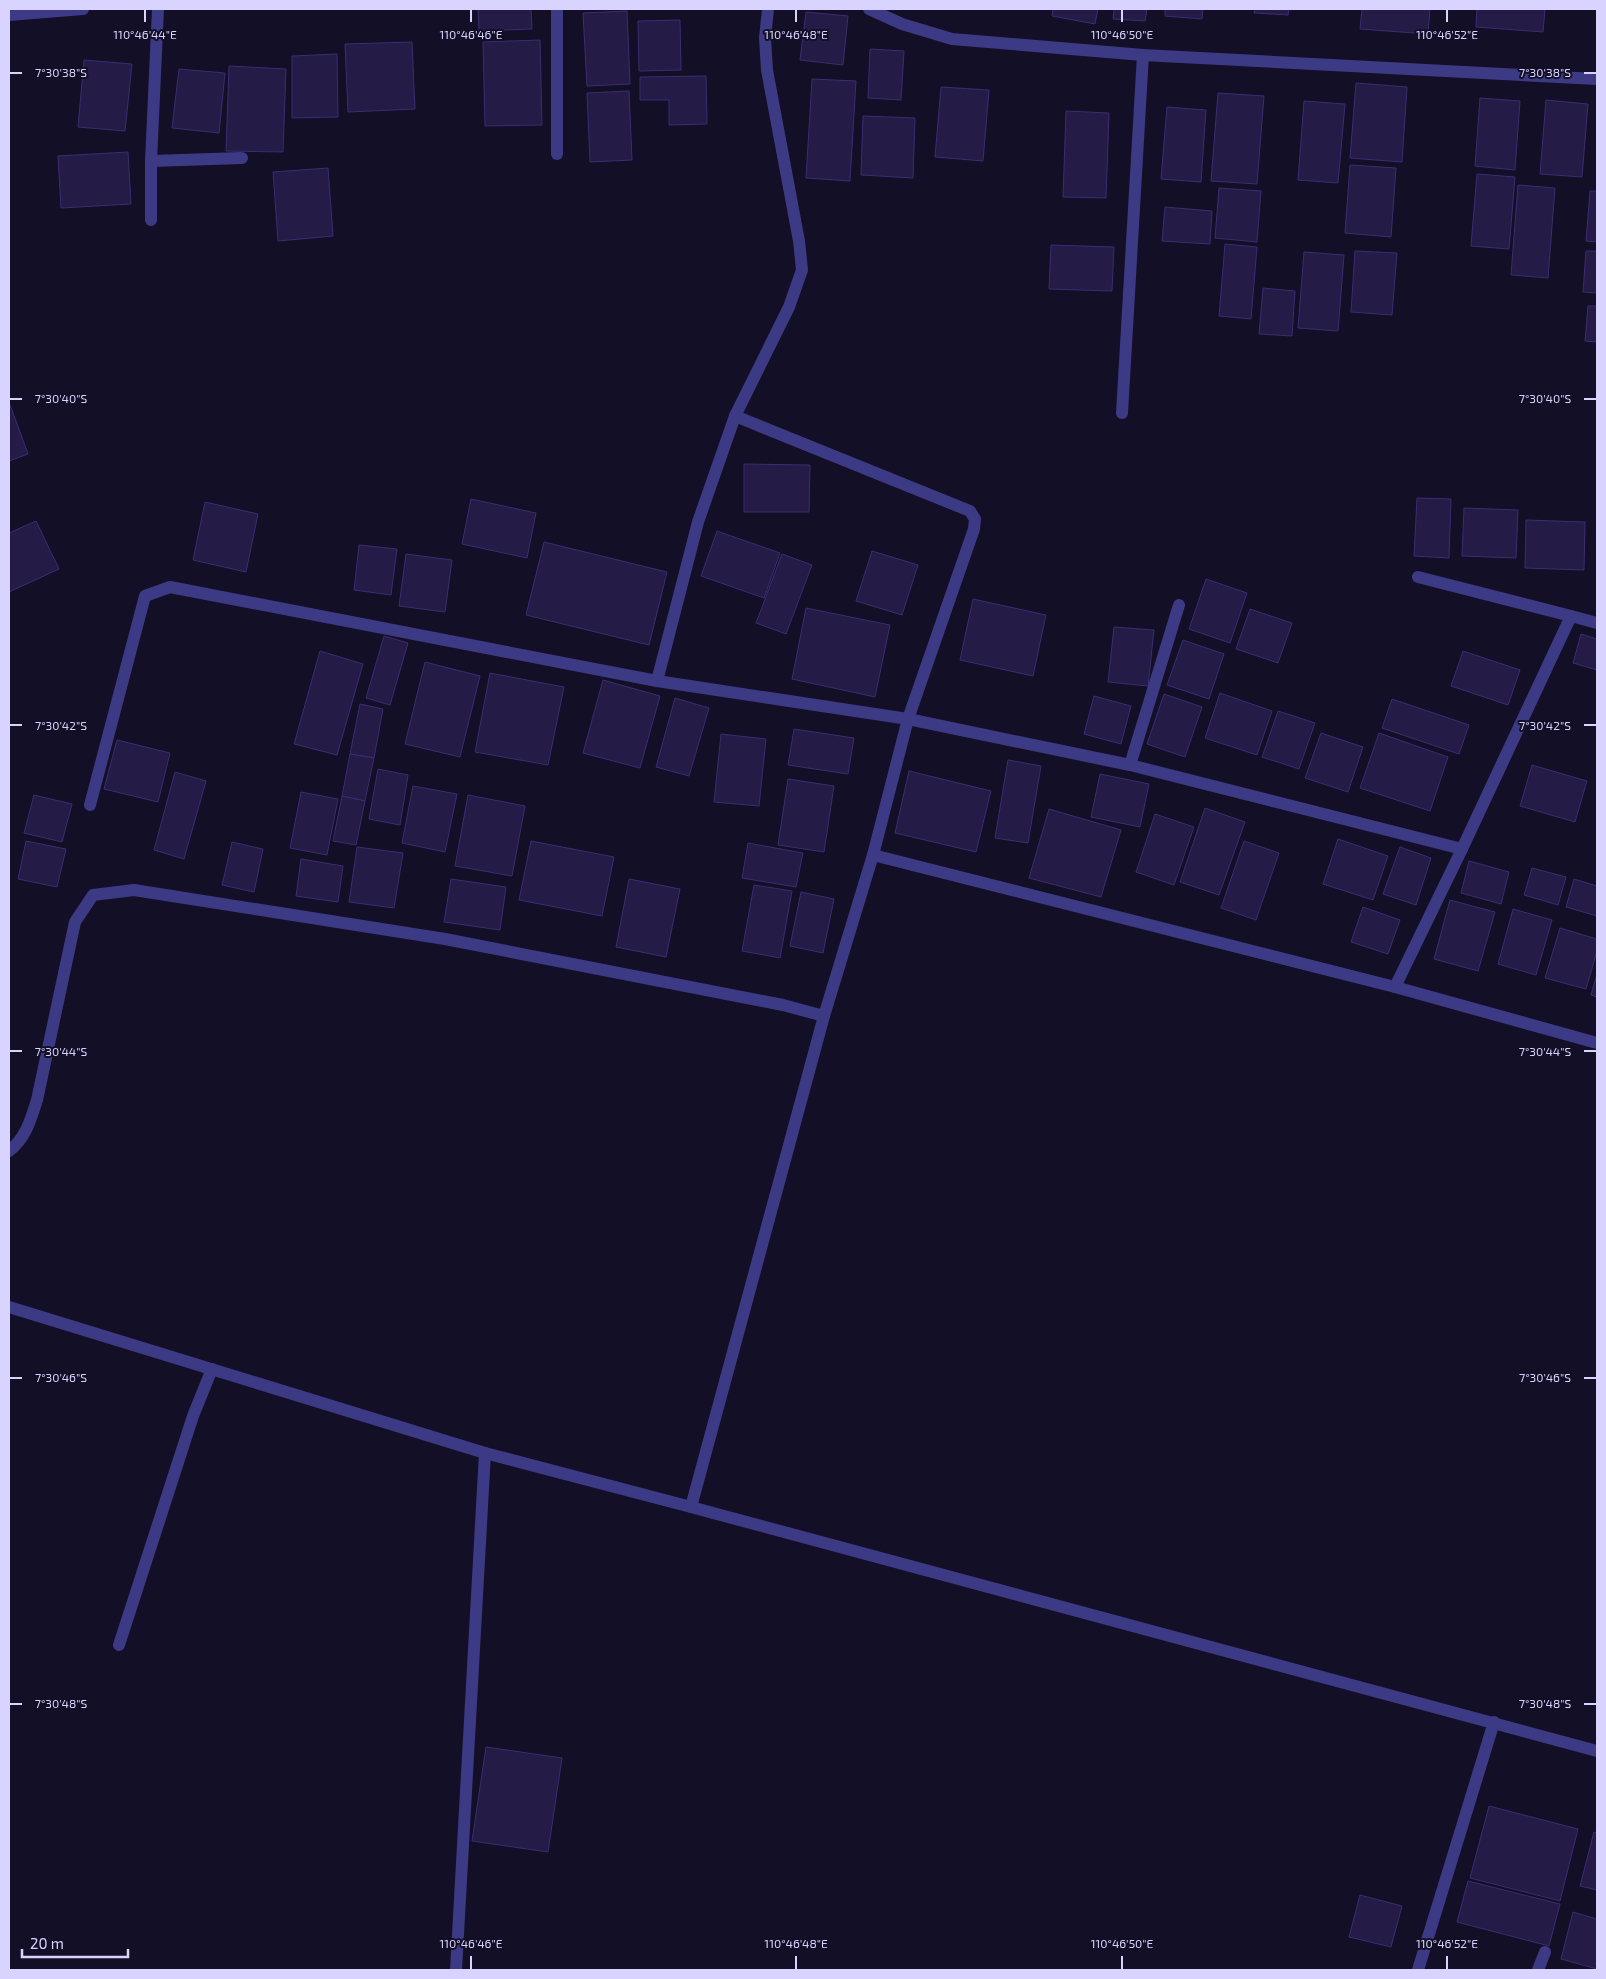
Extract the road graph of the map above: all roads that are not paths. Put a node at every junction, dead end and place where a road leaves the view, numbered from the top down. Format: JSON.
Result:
{"nodes":[{"id":1,"x":83,"y":9,"type":"edge"},
{"id":2,"x":158,"y":9,"type":"edge"},
{"id":3,"x":557,"y":9,"type":"edge"},
{"id":4,"x":768,"y":9,"type":"edge"},
{"id":5,"x":869,"y":9,"type":"edge"},
{"id":6,"x":9,"y":15,"type":"edge"},
{"id":7,"x":1143,"y":55,"type":"junction"},
{"id":8,"x":1597,"y":79,"type":"edge"},
{"id":9,"x":557,"y":154,"type":"dead end"},
{"id":10,"x":242,"y":158,"type":"dead end"},
{"id":11,"x":151,"y":161,"type":"junction"},
{"id":12,"x":151,"y":220,"type":"dead end"},
{"id":13,"x":1122,"y":413,"type":"dead end"},
{"id":14,"x":735,"y":416,"type":"junction"},
{"id":15,"x":1418,"y":577,"type":"dead end"},
{"id":16,"x":1179,"y":605,"type":"dead end"},
{"id":17,"x":1571,"y":616,"type":"junction"},
{"id":18,"x":1597,"y":623,"type":"edge"},
{"id":19,"x":657,"y":681,"type":"junction"},
{"id":20,"x":908,"y":719,"type":"junction"},
{"id":21,"x":1130,"y":765,"type":"junction"},
{"id":22,"x":90,"y":805,"type":"dead end"},
{"id":23,"x":1462,"y":849,"type":"junction"},
{"id":24,"x":873,"y":855,"type":"junction"},
{"id":25,"x":1395,"y":987,"type":"junction"},
{"id":26,"x":824,"y":1016,"type":"junction"},
{"id":27,"x":1597,"y":1043,"type":"edge"},
{"id":28,"x":9,"y":1151,"type":"edge"},
{"id":29,"x":9,"y":1307,"type":"edge"},
{"id":30,"x":212,"y":1370,"type":"junction"},
{"id":31,"x":485,"y":1453,"type":"junction"},
{"id":32,"x":691,"y":1507,"type":"junction"},
{"id":33,"x":119,"y":1645,"type":"dead end"},
{"id":34,"x":1494,"y":1722,"type":"junction"},
{"id":35,"x":1597,"y":1751,"type":"edge"},
{"id":36,"x":1545,"y":1952,"type":"dead end"},
{"id":37,"x":456,"y":1970,"type":"edge"},
{"id":38,"x":1418,"y":1970,"type":"edge"},
{"id":39,"x":1538,"y":1970,"type":"edge"}],
"edges":[{"from":1,"to":6,"type":"street"},
{"from":2,"to":11,"type":"street"},
{"from":3,"to":9,"type":"street"},
{"from":4,"to":14,"type":"street"},
{"from":5,"to":7,"type":"street"},
{"from":7,"to":8,"type":"street"},
{"from":7,"to":13,"type":"street"},
{"from":10,"to":11,"type":"street"},
{"from":11,"to":12,"type":"street"},
{"from":14,"to":19,"type":"street"},
{"from":14,"to":20,"type":"street"},
{"from":15,"to":17,"type":"street"},
{"from":16,"to":21,"type":"street"},
{"from":17,"to":18,"type":"street"},
{"from":17,"to":23,"type":"street"},
{"from":19,"to":20,"type":"street"},
{"from":19,"to":22,"type":"street"},
{"from":20,"to":21,"type":"street"},
{"from":20,"to":24,"type":"street"},
{"from":21,"to":23,"type":"street"},
{"from":23,"to":25,"type":"street"},
{"from":24,"to":25,"type":"street"},
{"from":24,"to":26,"type":"street"},
{"from":25,"to":27,"type":"street"},
{"from":26,"to":28,"type":"street"},
{"from":26,"to":32,"type":"street"},
{"from":29,"to":30,"type":"street"},
{"from":30,"to":31,"type":"street"},
{"from":30,"to":33,"type":"street"},
{"from":31,"to":32,"type":"street"},
{"from":31,"to":37,"type":"street"},
{"from":32,"to":34,"type":"street"},
{"from":34,"to":35,"type":"street"},
{"from":34,"to":38,"type":"street"},
{"from":36,"to":39,"type":"street"}]}
